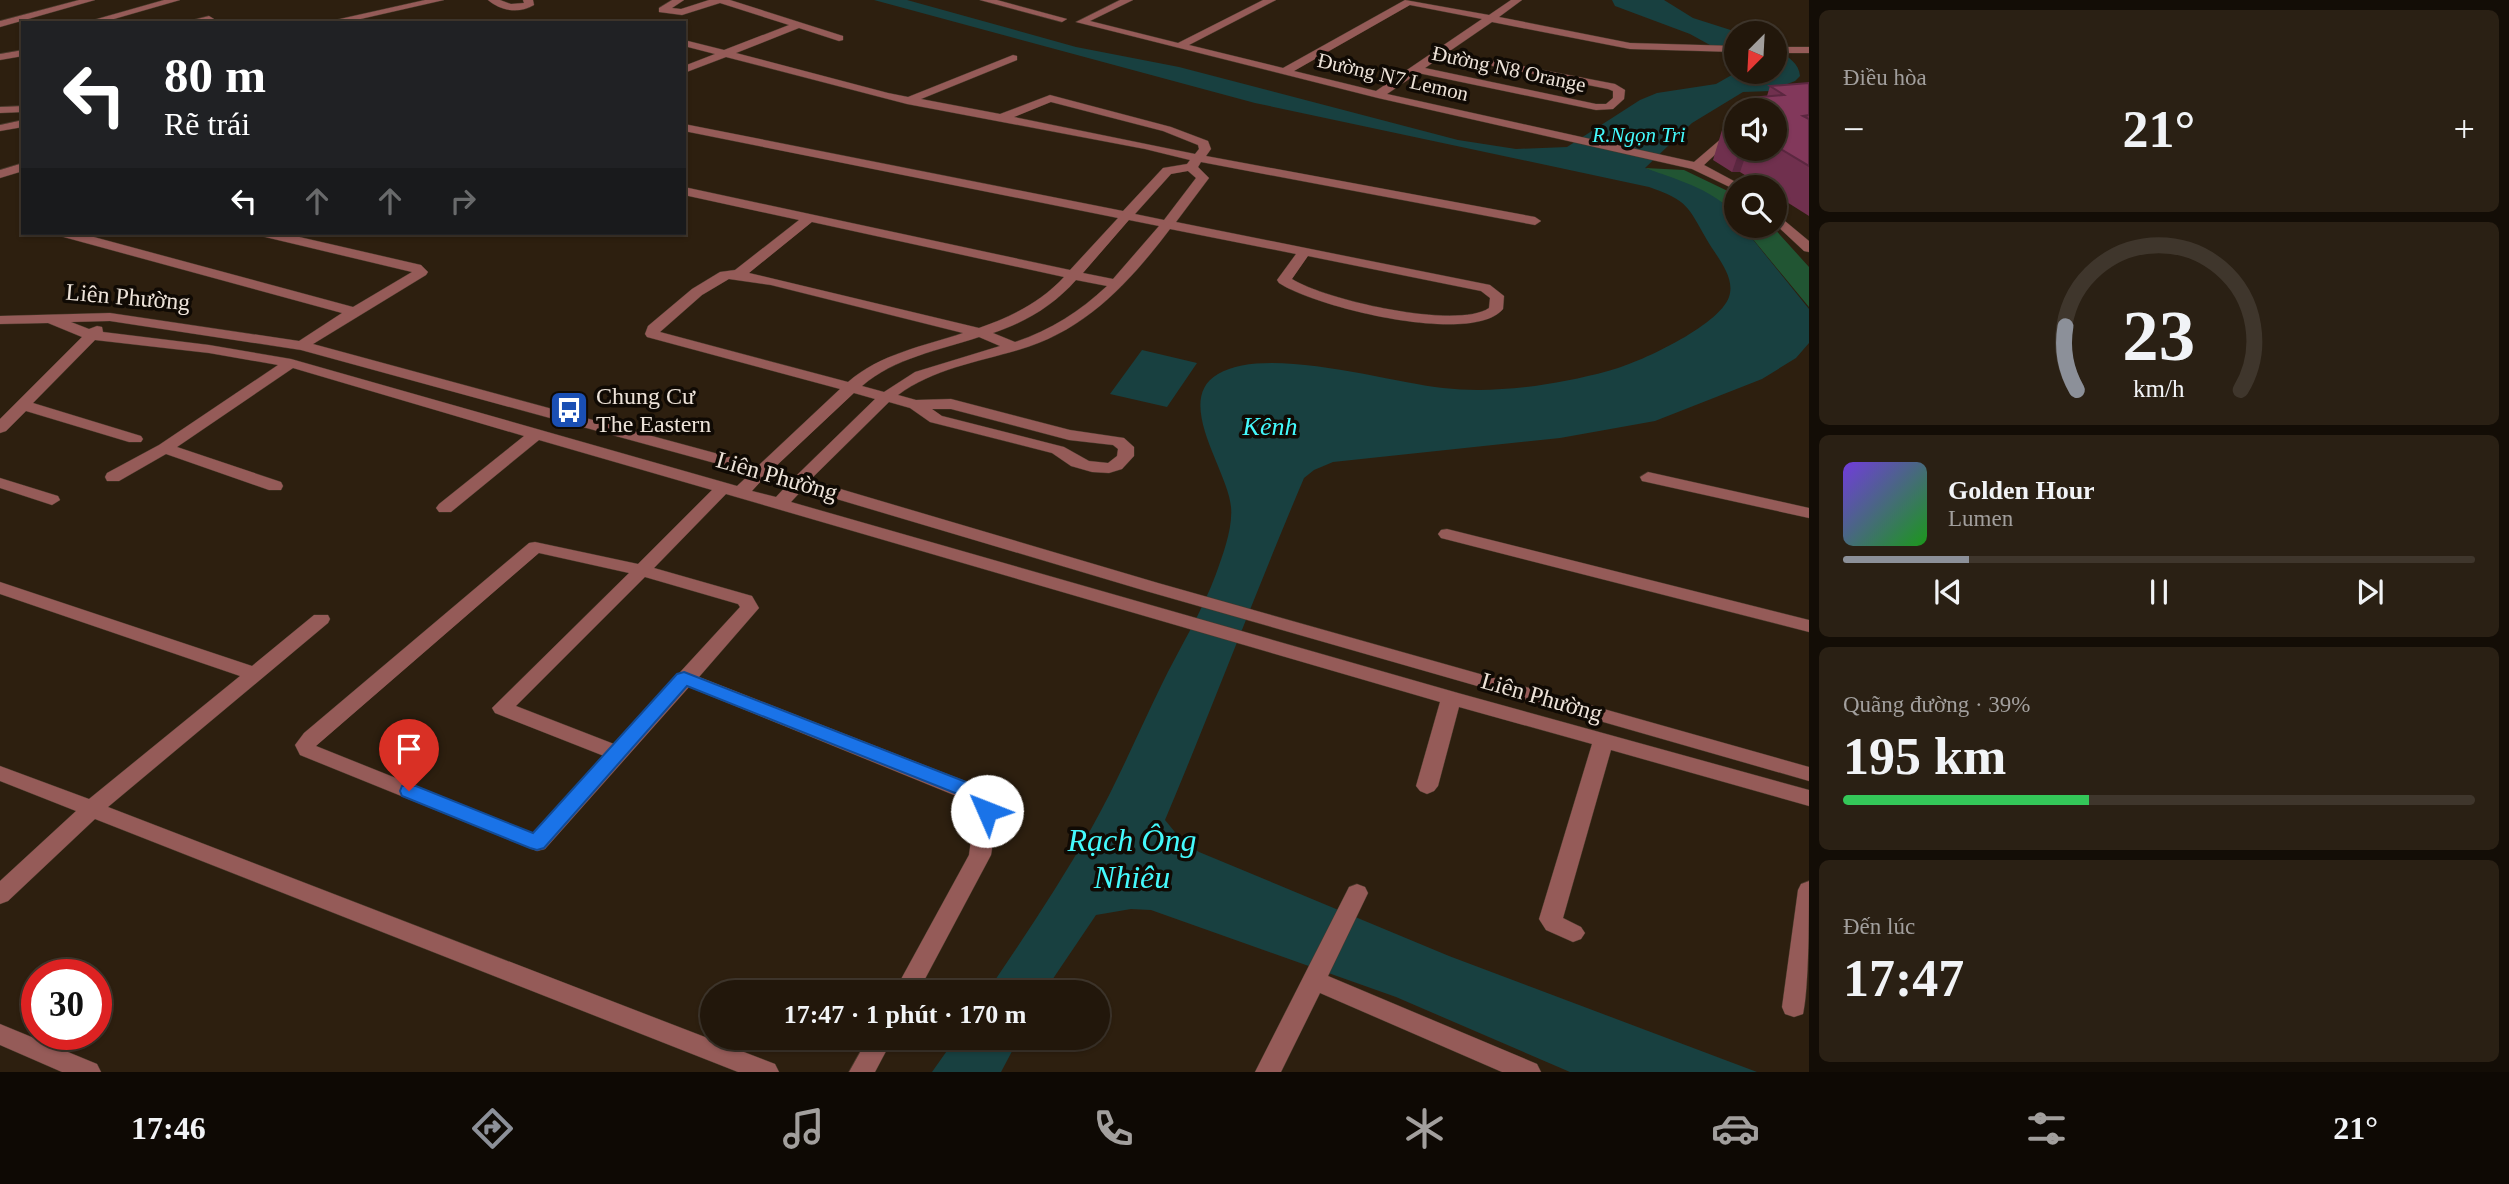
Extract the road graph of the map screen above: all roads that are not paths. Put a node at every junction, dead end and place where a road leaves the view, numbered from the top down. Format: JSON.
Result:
{"nodes":[{"id":1,"x":90,"y":0,"type":"edge"},
{"id":2,"x":175,"y":0,"type":"edge"},
{"id":3,"x":439,"y":0,"type":"edge"},
{"id":4,"x":493,"y":0,"type":"edge"},
{"id":5,"x":528,"y":0,"type":"edge"},
{"id":6,"x":679,"y":0,"type":"edge"},
{"id":7,"x":719,"y":0,"type":"edge"},
{"id":8,"x":985,"y":0,"type":"edge"},
{"id":9,"x":1128,"y":0,"type":"edge"},
{"id":10,"x":1271,"y":0,"type":"edge"},
{"id":11,"x":1517,"y":0,"type":"edge"},
{"id":12,"x":1410,"y":1,"type":"edge"},
{"id":13,"x":383,"y":11,"type":"junction"},
{"id":14,"x":1492,"y":18,"type":"junction"},
{"id":15,"x":209,"y":19,"type":"dead end"},
{"id":16,"x":1062,"y":19,"type":"dead end"},
{"id":17,"x":96,"y":21,"type":"edge"},
{"id":18,"x":198,"y":21,"type":"edge"},
{"id":19,"x":336,"y":21,"type":"edge"},
{"id":20,"x":396,"y":21,"type":"edge"},
{"id":21,"x":0,"y":24,"type":"edge"},
{"id":22,"x":798,"y":25,"type":"junction"},
{"id":23,"x":839,"y":38,"type":"dead end"},
{"id":24,"x":686,"y":43,"type":"edge"},
{"id":25,"x":1180,"y":46,"type":"junction"},
{"id":26,"x":1724,"y":49,"type":"edge"},
{"id":27,"x":1787,"y":50,"type":"edge"},
{"id":28,"x":1809,"y":50,"type":"edge"},
{"id":29,"x":21,"y":53,"type":"edge"},
{"id":30,"x":686,"y":53,"type":"edge"},
{"id":31,"x":725,"y":53,"type":"junction"},
{"id":32,"x":0,"y":57,"type":"edge"},
{"id":33,"x":1013,"y":58,"type":"dead end"},
{"id":34,"x":709,"y":59,"type":"junction"},
{"id":35,"x":1491,"y":63,"type":"dead end"},
{"id":36,"x":686,"y":69,"type":"edge"},
{"id":37,"x":1416,"y":69,"type":"junction"},
{"id":38,"x":1286,"y":71,"type":"junction"},
{"id":39,"x":1378,"y":95,"type":"junction"},
{"id":40,"x":908,"y":100,"type":"junction"},
{"id":41,"x":895,"y":108,"type":"junction"},
{"id":42,"x":21,"y":109,"type":"edge"},
{"id":43,"x":0,"y":110,"type":"edge"},
{"id":44,"x":1001,"y":118,"type":"junction"},
{"id":45,"x":21,"y":123,"type":"edge"},
{"id":46,"x":686,"y":127,"type":"edge"},
{"id":47,"x":0,"y":128,"type":"edge"},
{"id":48,"x":1724,"y":140,"type":"edge"},
{"id":49,"x":1165,"y":152,"type":"junction"},
{"id":50,"x":1194,"y":163,"type":"junction"},
{"id":51,"x":1696,"y":166,"type":"junction"},
{"id":52,"x":21,"y":168,"type":"edge"},
{"id":53,"x":0,"y":174,"type":"edge"},
{"id":54,"x":1724,"y":180,"type":"edge"},
{"id":55,"x":686,"y":191,"type":"edge"},
{"id":56,"x":1127,"y":215,"type":"junction"},
{"id":57,"x":809,"y":218,"type":"junction"},
{"id":58,"x":1535,"y":221,"type":"dead end"},
{"id":59,"x":1166,"y":223,"type":"junction"},
{"id":60,"x":1787,"y":228,"type":"edge"},
{"id":61,"x":72,"y":235,"type":"edge"},
{"id":62,"x":276,"y":235,"type":"edge"},
{"id":63,"x":1809,"y":248,"type":"edge"},
{"id":64,"x":1305,"y":251,"type":"junction"},
{"id":65,"x":738,"y":275,"type":"junction"},
{"id":66,"x":1076,"y":275,"type":"junction"},
{"id":67,"x":1116,"y":284,"type":"junction"},
{"id":68,"x":357,"y":312,"type":"junction"},
{"id":69,"x":40,"y":317,"type":"junction"},
{"id":70,"x":110,"y":317,"type":"junction"},
{"id":71,"x":0,"y":320,"type":"edge"},
{"id":72,"x":982,"y":332,"type":"junction"},
{"id":73,"x":91,"y":335,"type":"junction"},
{"id":74,"x":302,"y":346,"type":"junction"},
{"id":75,"x":1014,"y":347,"type":"junction"},
{"id":76,"x":291,"y":363,"type":"junction"},
{"id":77,"x":849,"y":387,"type":"junction"},
{"id":78,"x":886,"y":396,"type":"junction"},
{"id":79,"x":22,"y":405,"type":"junction"},
{"id":80,"x":916,"y":405,"type":"junction"},
{"id":81,"x":0,"y":428,"type":"edge"},
{"id":82,"x":535,"y":435,"type":"junction"},
{"id":83,"x":135,"y":439,"type":"dead end"},
{"id":84,"x":165,"y":447,"type":"junction"},
{"id":85,"x":761,"y":471,"type":"junction"},
{"id":86,"x":113,"y":477,"type":"dead end"},
{"id":87,"x":1648,"y":477,"type":"dead end"},
{"id":88,"x":0,"y":483,"type":"edge"},
{"id":89,"x":800,"y":483,"type":"junction"},
{"id":90,"x":275,"y":486,"type":"dead end"},
{"id":91,"x":731,"y":490,"type":"junction"},
{"id":92,"x":52,"y":500,"type":"dead end"},
{"id":93,"x":780,"y":503,"type":"junction"},
{"id":94,"x":445,"y":508,"type":"dead end"},
{"id":95,"x":1809,"y":513,"type":"edge"},
{"id":96,"x":1447,"y":534,"type":"dead end"},
{"id":97,"x":642,"y":570,"type":"junction"},
{"id":98,"x":0,"y":588,"type":"edge"},
{"id":99,"x":321,"y":619,"type":"dead end"},
{"id":100,"x":1809,"y":626,"type":"edge"},
{"id":101,"x":256,"y":674,"type":"junction"},
{"id":102,"x":684,"y":678,"type":"junction"},
{"id":103,"x":1451,"y":698,"type":"junction"},
{"id":104,"x":1603,"y":741,"type":"junction"},
{"id":105,"x":616,"y":753,"type":"junction"},
{"id":106,"x":0,"y":773,"type":"edge"},
{"id":107,"x":1809,"y":774,"type":"edge"},
{"id":108,"x":1427,"y":786,"type":"dead end"},
{"id":109,"x":1809,"y":798,"type":"edge"},
{"id":110,"x":93,"y":808,"type":"junction"},
{"id":111,"x":1809,"y":890,"type":"edge"},
{"id":112,"x":1357,"y":892,"type":"dead end"},
{"id":113,"x":0,"y":895,"type":"edge"},
{"id":114,"x":1573,"y":933,"type":"dead end"},
{"id":115,"x":1316,"y":976,"type":"junction"},
{"id":116,"x":913,"y":980,"type":"edge"},
{"id":117,"x":1794,"y":1007,"type":"dead end"},
{"id":118,"x":0,"y":1034,"type":"edge"},
{"id":119,"x":874,"y":1050,"type":"edge"},
{"id":120,"x":88,"y":1072,"type":"edge"},
{"id":121,"x":766,"y":1072,"type":"edge"},
{"id":122,"x":862,"y":1072,"type":"edge"},
{"id":123,"x":1268,"y":1072,"type":"edge"},
{"id":124,"x":1528,"y":1072,"type":"edge"}],
"edges":[{"from":1,"to":21,"type":"street"},
{"from":2,"to":17,"type":"street"},
{"from":3,"to":13,"type":"street"},
{"from":4,"to":5,"type":"street"},
{"from":6,"to":7,"type":"street"},
{"from":7,"to":22,"type":"street"},
{"from":8,"to":16,"type":"street"},
{"from":9,"to":25,"type":"street","name":"Đường N7 Lemon"},
{"from":10,"to":25,"type":"street"},
{"from":11,"to":14,"type":"street"},
{"from":12,"to":14,"type":"street"},
{"from":12,"to":38,"type":"street"},
{"from":13,"to":19,"type":"street"},
{"from":13,"to":20,"type":"street"},
{"from":14,"to":26,"type":"street"},
{"from":14,"to":37,"type":"street"},
{"from":15,"to":18,"type":"street"},
{"from":22,"to":23,"type":"street"},
{"from":22,"to":31,"type":"street"},
{"from":24,"to":31,"type":"street"},
{"from":25,"to":38,"type":"street","name":"Đường N7 Lemon"},
{"from":27,"to":28,"type":"street"},
{"from":29,"to":32,"type":"street"},
{"from":30,"to":34,"type":"street"},
{"from":31,"to":34,"type":"street"},
{"from":31,"to":40,"type":"street"},
{"from":33,"to":40,"type":"street"},
{"from":34,"to":36,"type":"street"},
{"from":34,"to":41,"type":"street"},
{"from":35,"to":37,"type":"street","name":"Đường N8 Orange"},
{"from":37,"to":39,"type":"street"},
{"from":38,"to":39,"type":"street","name":"Đường N7 Lemon"},
{"from":39,"to":51,"type":"street","name":"Đường N7 Lemon"},
{"from":40,"to":41,"type":"street"},
{"from":40,"to":44,"type":"street"},
{"from":41,"to":49,"type":"street"},
{"from":42,"to":43,"type":"street"},
{"from":44,"to":49,"type":"street"},
{"from":44,"to":50,"type":"street"},
{"from":45,"to":47,"type":"street"},
{"from":46,"to":56,"type":"street"},
{"from":48,"to":51,"type":"street"},
{"from":49,"to":50,"type":"street"},
{"from":50,"to":56,"type":"street"},
{"from":50,"to":58,"type":"street"},
{"from":50,"to":59,"type":"street"},
{"from":51,"to":54,"type":"street","name":"Đường N7 Lemon"},
{"from":52,"to":53,"type":"street"},
{"from":55,"to":57,"type":"street"},
{"from":56,"to":59,"type":"street"},
{"from":56,"to":66,"type":"street"},
{"from":57,"to":65,"type":"street"},
{"from":57,"to":66,"type":"street"},
{"from":59,"to":64,"type":"street"},
{"from":59,"to":67,"type":"street"},
{"from":60,"to":63,"type":"street"},
{"from":61,"to":68,"type":"street"},
{"from":62,"to":68,"type":"street"},
{"from":64,"to":64,"type":"street"},
{"from":65,"to":72,"type":"street"},
{"from":65,"to":77,"type":"street"},
{"from":66,"to":67,"type":"street"},
{"from":66,"to":72,"type":"street"},
{"from":67,"to":75,"type":"street"},
{"from":68,"to":74,"type":"street"},
{"from":69,"to":70,"type":"street","name":"Liên Phường"},
{"from":69,"to":71,"type":"street"},
{"from":69,"to":73,"type":"street","name":"Liên Phường"},
{"from":70,"to":73,"type":"street"},
{"from":70,"to":74,"type":"street","name":"Liên Phường"},
{"from":72,"to":75,"type":"street"},
{"from":72,"to":77,"type":"street"},
{"from":73,"to":76,"type":"street","name":"Liên Phường"},
{"from":73,"to":79,"type":"street"},
{"from":74,"to":85,"type":"street","name":"Liên Phường"},
{"from":75,"to":78,"type":"street"},
{"from":76,"to":82,"type":"street","name":"Liên Phường"},
{"from":76,"to":84,"type":"street"},
{"from":77,"to":78,"type":"street"},
{"from":77,"to":85,"type":"street"},
{"from":78,"to":80,"type":"street"},
{"from":78,"to":89,"type":"street"},
{"from":79,"to":81,"type":"street"},
{"from":79,"to":83,"type":"street"},
{"from":80,"to":80,"type":"street"},
{"from":82,"to":91,"type":"street","name":"Liên Phường"},
{"from":82,"to":94,"type":"street"},
{"from":84,"to":86,"type":"street"},
{"from":84,"to":90,"type":"street"},
{"from":85,"to":89,"type":"street","name":"Liên Phường"},
{"from":85,"to":91,"type":"street"},
{"from":87,"to":95,"type":"street"},
{"from":88,"to":92,"type":"street"},
{"from":89,"to":93,"type":"street"},
{"from":89,"to":107,"type":"street","name":"Liên Phường"},
{"from":91,"to":93,"type":"street","name":"Liên Phường"},
{"from":91,"to":97,"type":"street"},
{"from":93,"to":103,"type":"street","name":"Liên Phường"},
{"from":96,"to":100,"type":"street"},
{"from":97,"to":102,"type":"street"},
{"from":97,"to":105,"type":"street"},
{"from":97,"to":105,"type":"street"},
{"from":98,"to":101,"type":"street"},
{"from":99,"to":101,"type":"street"},
{"from":101,"to":110,"type":"street"},
{"from":102,"to":105,"type":"street"},
{"from":102,"to":116,"type":"street"},
{"from":103,"to":104,"type":"street","name":"Liên Phường"},
{"from":103,"to":108,"type":"street"},
{"from":104,"to":109,"type":"street","name":"Liên Phường"},
{"from":104,"to":114,"type":"street"},
{"from":106,"to":110,"type":"street"},
{"from":110,"to":113,"type":"street"},
{"from":110,"to":121,"type":"street"},
{"from":111,"to":117,"type":"street"},
{"from":112,"to":115,"type":"street"},
{"from":115,"to":123,"type":"street"},
{"from":115,"to":124,"type":"street"},
{"from":118,"to":120,"type":"street"},
{"from":119,"to":122,"type":"street"}]}
